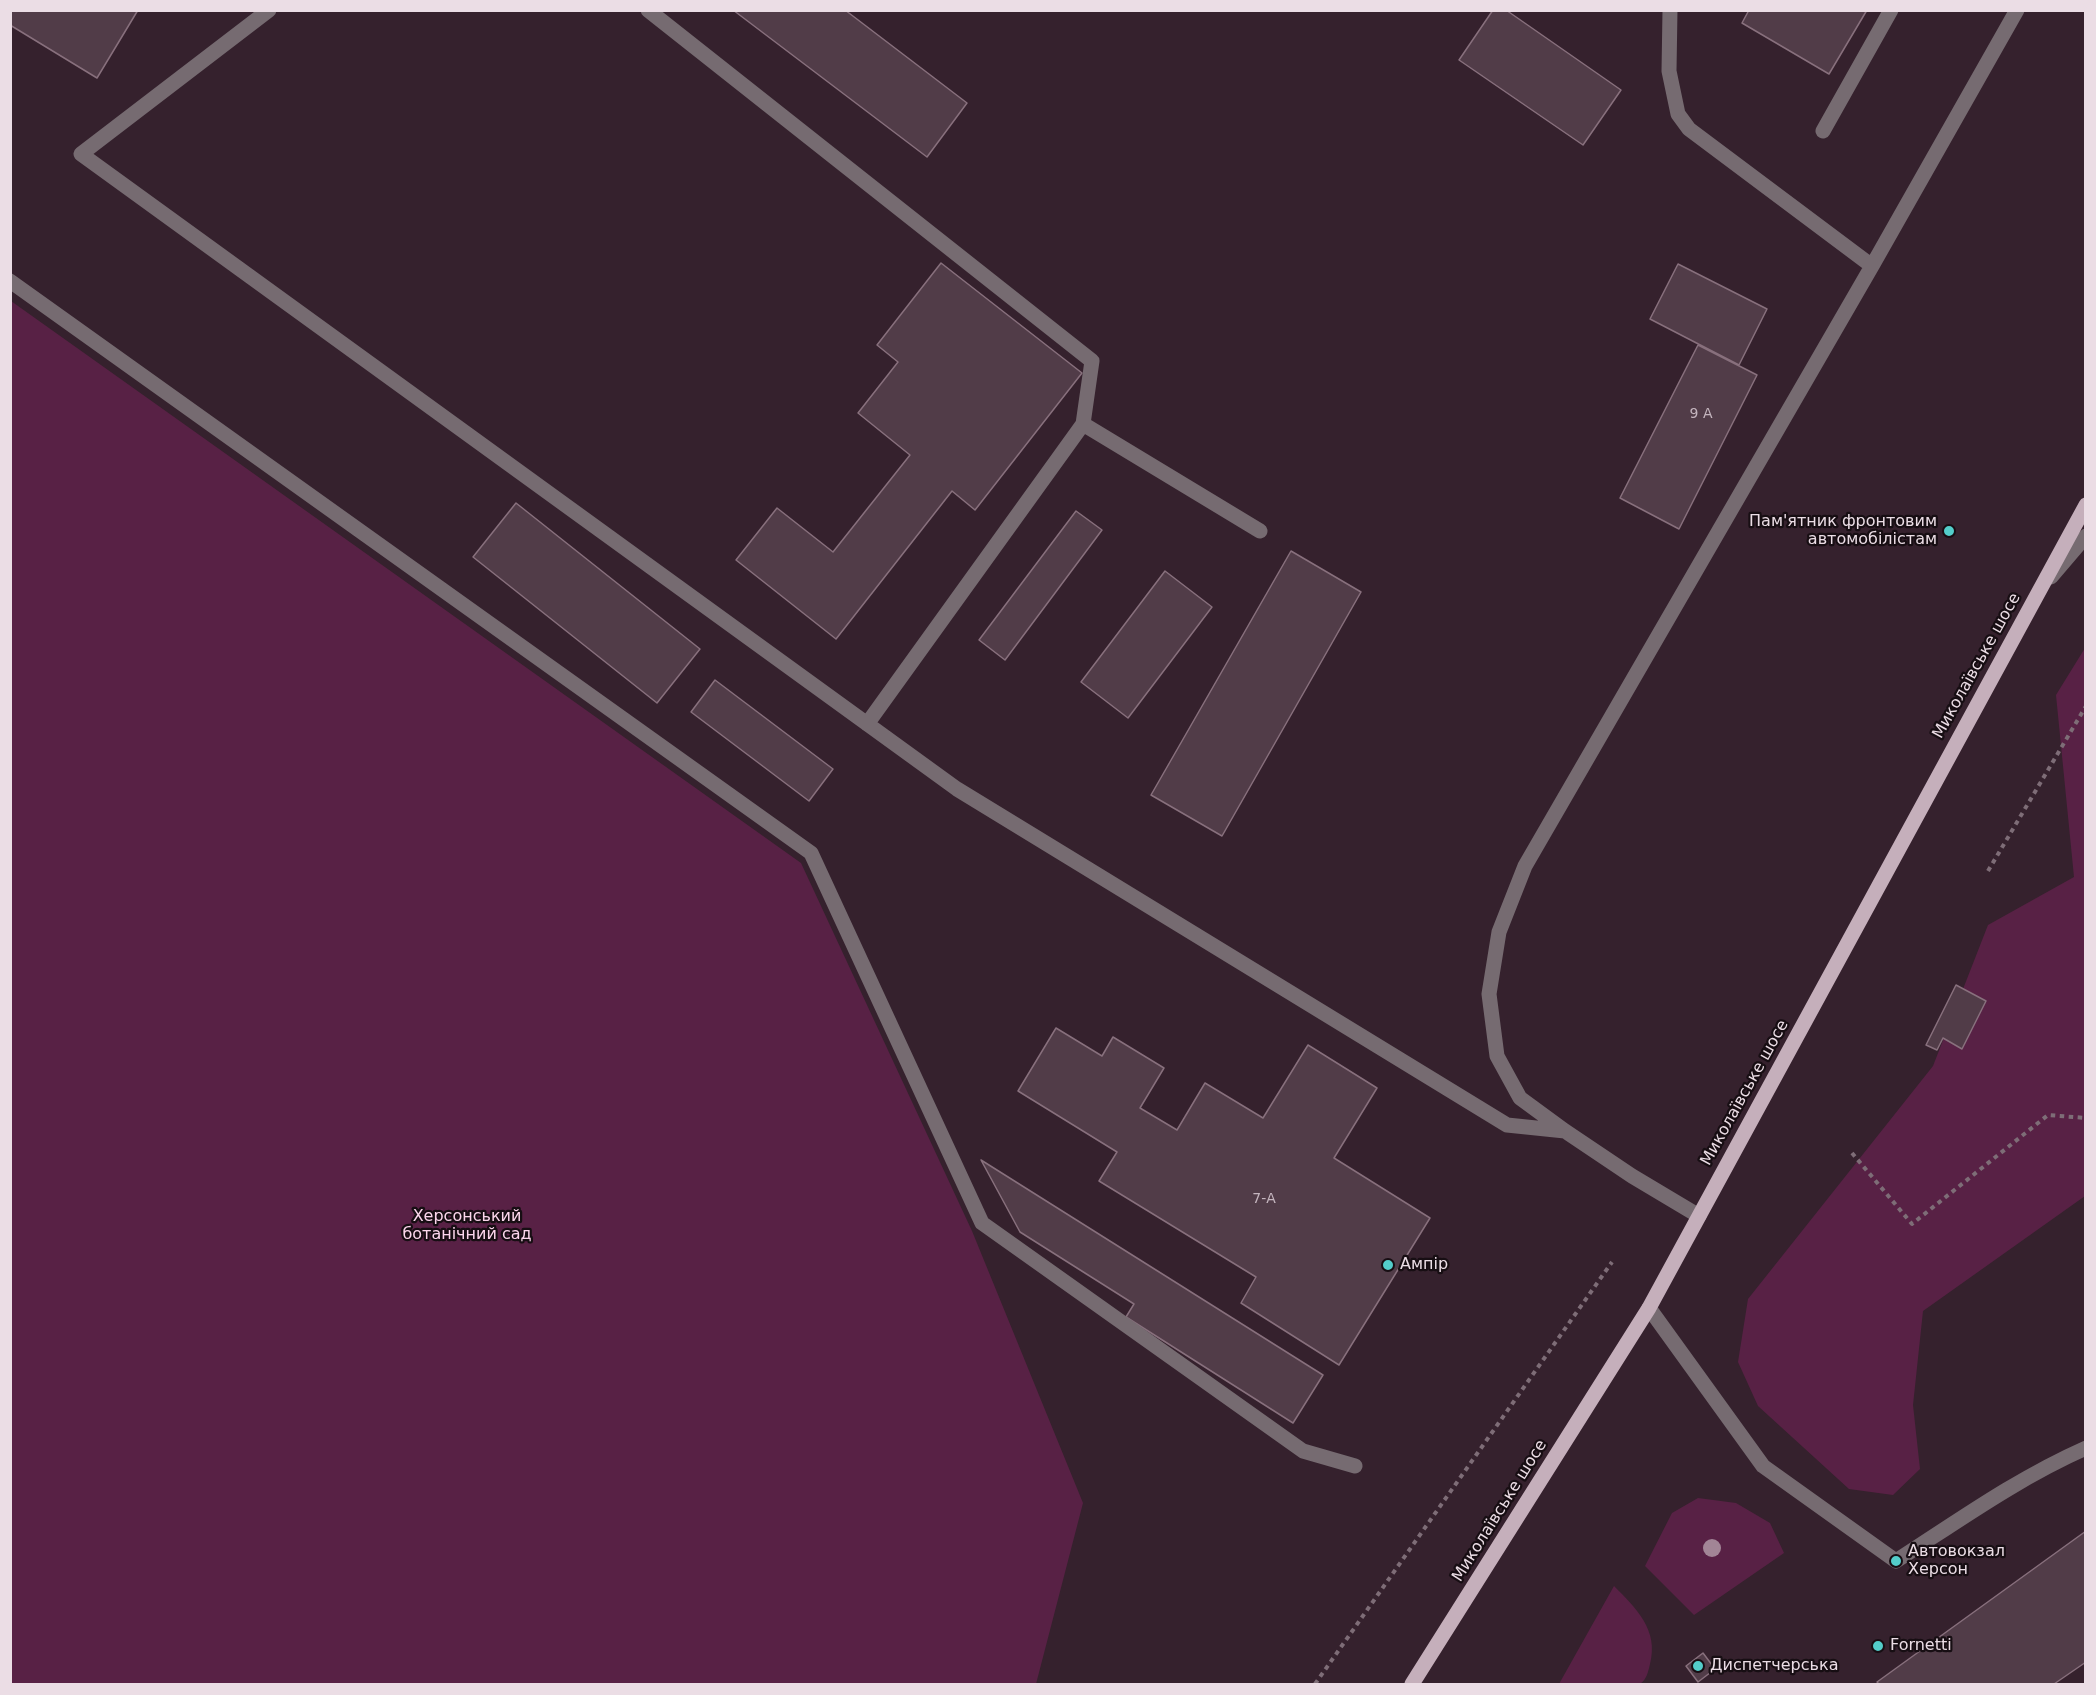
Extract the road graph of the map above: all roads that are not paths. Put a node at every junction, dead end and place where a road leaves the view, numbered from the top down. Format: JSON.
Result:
{"nodes":[{"id":1,"x":268,"y":10,"type":"edge"},
{"id":2,"x":648,"y":10,"type":"edge"},
{"id":3,"x":1670,"y":10,"type":"edge"},
{"id":4,"x":1892,"y":10,"type":"edge"},
{"id":5,"x":2017,"y":10,"type":"edge"},
{"id":6,"x":1823,"y":131,"type":"dead end"},
{"id":7,"x":1872,"y":266,"type":"junction"},
{"id":8,"x":10,"y":281,"type":"edge"},
{"id":9,"x":1083,"y":424,"type":"junction"},
{"id":10,"x":2085,"y":506,"type":"edge"},
{"id":11,"x":1260,"y":531,"type":"dead end"},
{"id":12,"x":2085,"y":536,"type":"edge"},
{"id":13,"x":2036,"y":595,"type":"junction"},
{"id":14,"x":867,"y":724,"type":"junction"},
{"id":15,"x":1564,"y":1131,"type":"junction"},
{"id":16,"x":1699,"y":1216,"type":"junction"},
{"id":17,"x":1649,"y":1308,"type":"junction"},
{"id":18,"x":2085,"y":1448,"type":"edge"},
{"id":19,"x":1355,"y":1466,"type":"dead end"},
{"id":20,"x":1412,"y":1684,"type":"edge"}],
"edges":[{"from":1,"to":14,"type":"street"},
{"from":2,"to":9,"type":"street"},
{"from":3,"to":7,"type":"street"},
{"from":4,"to":6,"type":"street"},
{"from":5,"to":7,"type":"street"},
{"from":7,"to":15,"type":"street"},
{"from":8,"to":19,"type":"street"},
{"from":9,"to":11,"type":"street"},
{"from":9,"to":14,"type":"street"},
{"from":10,"to":13,"type":"main road","name":"Миколаївське шосе"},
{"from":12,"to":13,"type":"street"},
{"from":13,"to":16,"type":"main road","name":"Миколаївське шосе"},
{"from":14,"to":15,"type":"street"},
{"from":15,"to":16,"type":"street"},
{"from":16,"to":17,"type":"main road","name":"Миколаївське шосе"},
{"from":17,"to":18,"type":"street"},
{"from":17,"to":20,"type":"main road","name":"Миколаївське шосе"}]}
